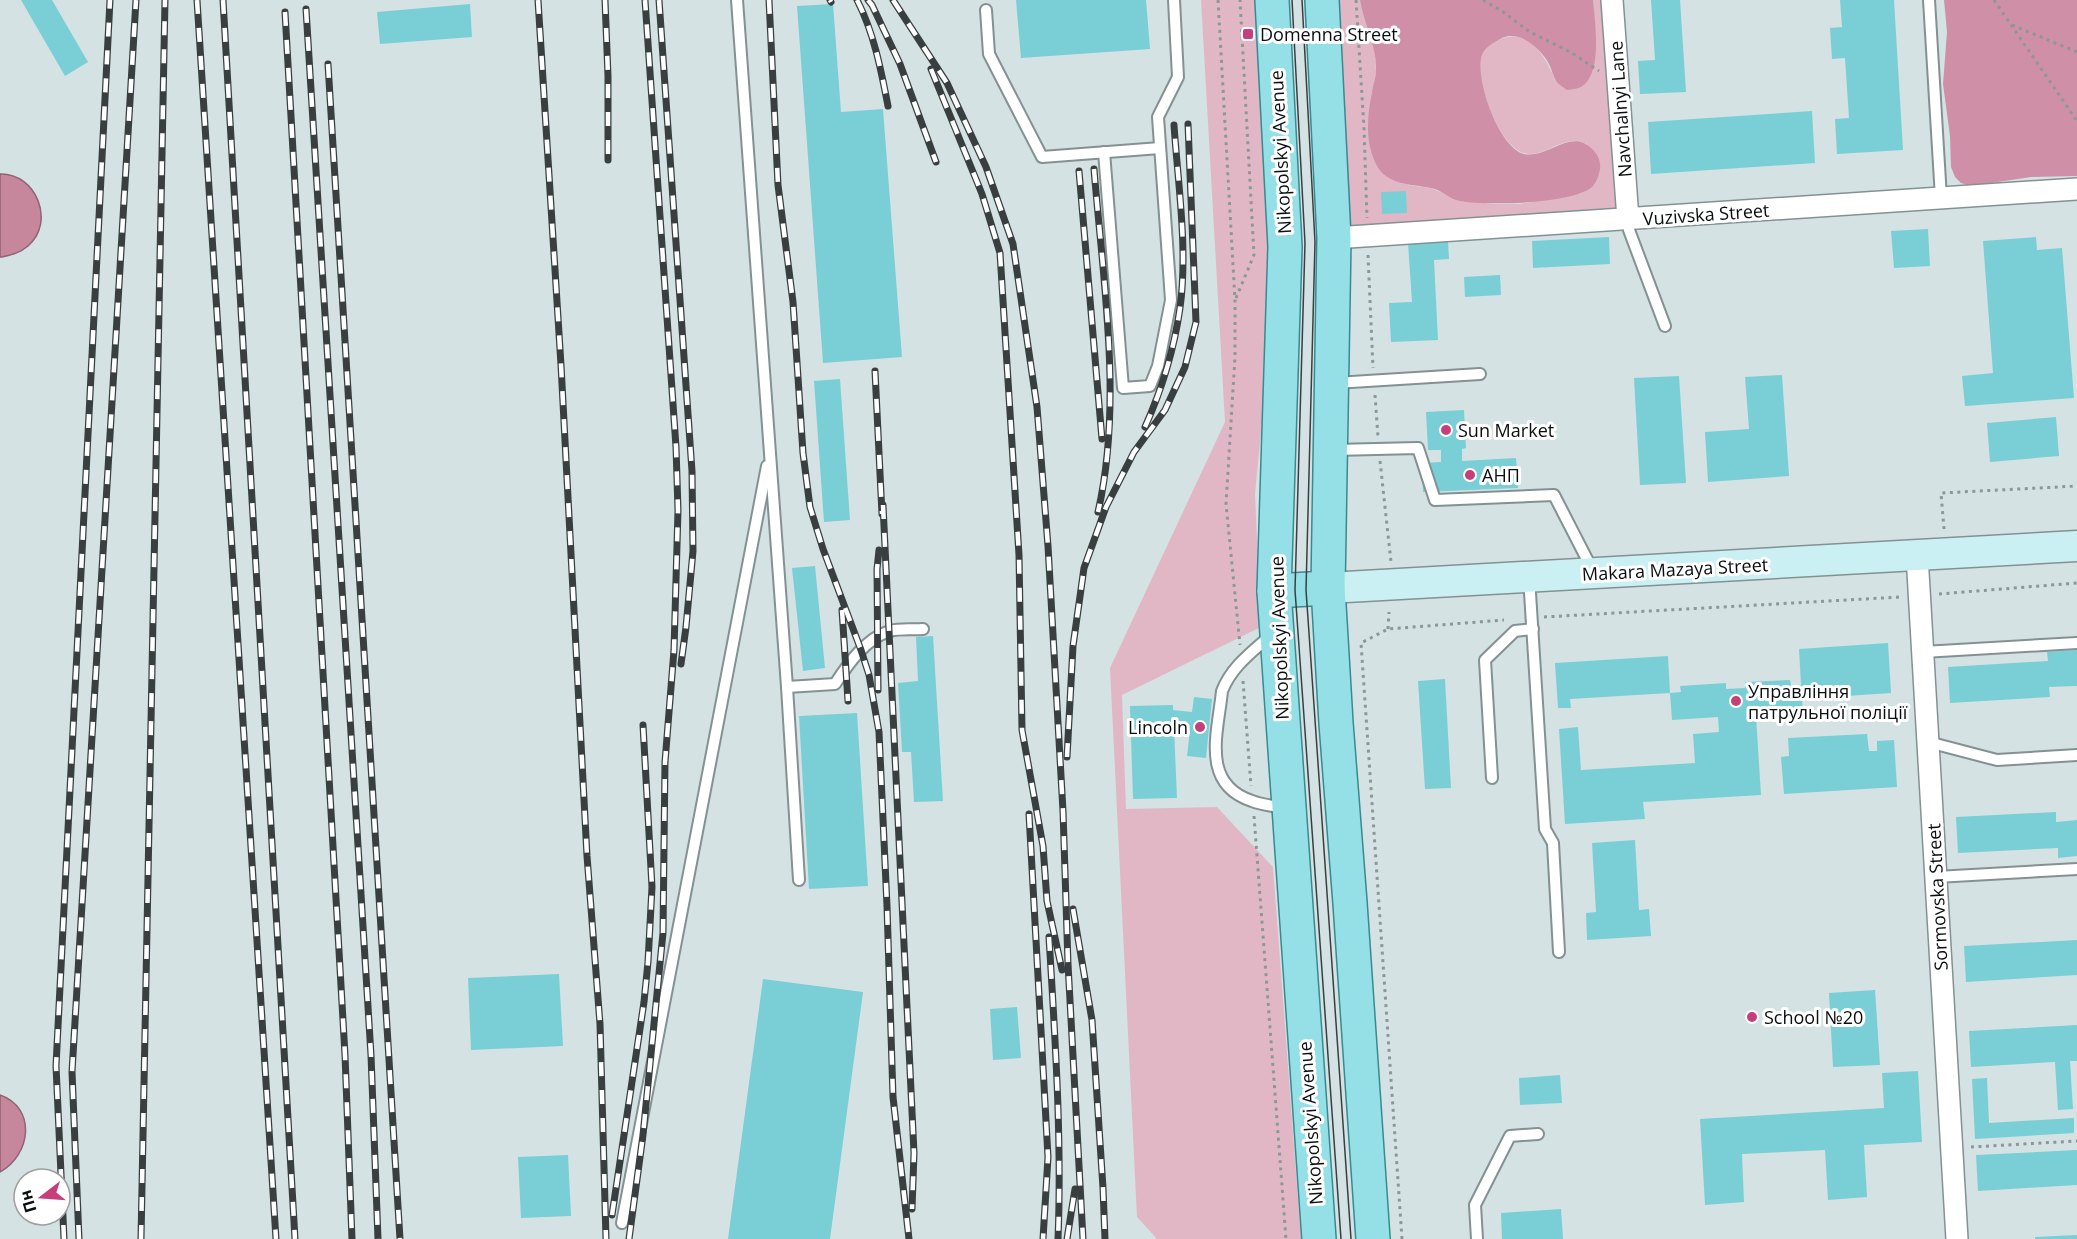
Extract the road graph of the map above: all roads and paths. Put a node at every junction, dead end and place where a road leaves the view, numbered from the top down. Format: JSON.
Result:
{"nodes":[{"id":1,"x":737,"y":0,"type":"edge"},
{"id":2,"x":1174,"y":0,"type":"edge"},
{"id":3,"x":1218,"y":0,"type":"edge"},
{"id":4,"x":1240,"y":0,"type":"edge"},
{"id":5,"x":1272,"y":0,"type":"edge"},
{"id":6,"x":1322,"y":0,"type":"edge"},
{"id":7,"x":1356,"y":0,"type":"edge"},
{"id":8,"x":1483,"y":0,"type":"edge"},
{"id":9,"x":1612,"y":0,"type":"edge"},
{"id":10,"x":1929,"y":0,"type":"edge"},
{"id":11,"x":1994,"y":0,"type":"edge"},
{"id":12,"x":986,"y":10,"type":"dead end"},
{"id":13,"x":2011,"y":25,"type":"junction"},
{"id":14,"x":2077,"y":52,"type":"edge"},
{"id":15,"x":1619,"y":87,"type":"junction"},
{"id":16,"x":2077,"y":121,"type":"edge"},
{"id":17,"x":1160,"y":148,"type":"junction"},
{"id":18,"x":1104,"y":152,"type":"junction"},
{"id":19,"x":2077,"y":189,"type":"edge"},
{"id":20,"x":1941,"y":198,"type":"junction"},
{"id":21,"x":1628,"y":219,"type":"junction"},
{"id":22,"x":1368,"y":237,"type":"junction"},
{"id":23,"x":1334,"y":238,"type":"junction"},
{"id":24,"x":1235,"y":300,"type":"junction"},
{"id":25,"x":1665,"y":326,"type":"dead end"},
{"id":26,"x":1480,"y":374,"type":"dead end"},
{"id":27,"x":1374,"y":380,"type":"junction"},
{"id":28,"x":1332,"y":383,"type":"junction"},
{"id":29,"x":1379,"y":449,"type":"junction"},
{"id":30,"x":1330,"y":450,"type":"junction"},
{"id":31,"x":770,"y":451,"type":"junction"},
{"id":32,"x":2077,"y":486,"type":"edge"},
{"id":33,"x":1945,"y":532,"type":"dead end"},
{"id":34,"x":2077,"y":546,"type":"edge"},
{"id":35,"x":1917,"y":555,"type":"junction"},
{"id":36,"x":1391,"y":567,"type":"dead end"},
{"id":37,"x":1594,"y":573,"type":"junction"},
{"id":38,"x":1529,"y":577,"type":"junction"},
{"id":39,"x":2077,"y":583,"type":"edge"},
{"id":40,"x":1328,"y":588,"type":"junction"},
{"id":41,"x":1274,"y":591,"type":"junction"},
{"id":42,"x":1919,"y":596,"type":"junction"},
{"id":43,"x":1389,"y":612,"type":"dead end"},
{"id":44,"x":1532,"y":624,"type":"junction"},
{"id":45,"x":923,"y":629,"type":"dead end"},
{"id":46,"x":1388,"y":629,"type":"junction"},
{"id":47,"x":1276,"y":630,"type":"junction"},
{"id":48,"x":2077,"y":643,"type":"edge"},
{"id":49,"x":1923,"y":652,"type":"junction"},
{"id":50,"x":1242,"y":661,"type":"junction"},
{"id":51,"x":787,"y":687,"type":"junction"},
{"id":52,"x":1928,"y":742,"type":"junction"},
{"id":53,"x":2077,"y":755,"type":"edge"},
{"id":54,"x":1492,"y":778,"type":"dead end"},
{"id":55,"x":1253,"y":802,"type":"junction"},
{"id":56,"x":1288,"y":809,"type":"junction"},
{"id":57,"x":2077,"y":869,"type":"edge"},
{"id":58,"x":1936,"y":877,"type":"junction"},
{"id":59,"x":799,"y":880,"type":"dead end"},
{"id":60,"x":1559,"y":952,"type":"dead end"},
{"id":61,"x":1538,"y":1134,"type":"dead end"},
{"id":62,"x":2077,"y":1141,"type":"edge"},
{"id":63,"x":1952,"y":1148,"type":"junction"},
{"id":64,"x":622,"y":1223,"type":"dead end"},
{"id":65,"x":1286,"y":1239,"type":"edge"},
{"id":66,"x":1319,"y":1239,"type":"edge"},
{"id":67,"x":1373,"y":1239,"type":"edge"},
{"id":68,"x":1402,"y":1239,"type":"edge"},
{"id":69,"x":1477,"y":1239,"type":"edge"},
{"id":70,"x":1957,"y":1239,"type":"edge"}],
"edges":[{"from":1,"to":31,"type":"lane"},
{"from":2,"to":17,"type":"lane"},
{"from":3,"to":24,"type":"path"},
{"from":4,"to":24,"type":"path"},
{"from":5,"to":41,"type":"main road","name":"Nikopolskyi Avenue"},
{"from":6,"to":23,"type":"main road"},
{"from":7,"to":22,"type":"path"},
{"from":8,"to":15,"type":"path"},
{"from":9,"to":15,"type":"street","name":"Navchalnyi Lane"},
{"from":10,"to":20,"type":"lane"},
{"from":11,"to":13,"type":"path"},
{"from":12,"to":18,"type":"lane"},
{"from":13,"to":14,"type":"path"},
{"from":13,"to":16,"type":"path"},
{"from":15,"to":21,"type":"street","name":"Navchalnyi Lane"},
{"from":17,"to":18,"type":"lane"},
{"from":17,"to":18,"type":"lane"},
{"from":19,"to":20,"type":"street","name":"Vuzivska Street"},
{"from":20,"to":21,"type":"street","name":"Vuzivska Street"},
{"from":21,"to":22,"type":"street","name":"Vuzivska Street"},
{"from":21,"to":25,"type":"lane"},
{"from":22,"to":23,"type":"street","name":"Vuzivska Street"},
{"from":22,"to":27,"type":"path"},
{"from":23,"to":28,"type":"main road"},
{"from":24,"to":50,"type":"path"},
{"from":26,"to":27,"type":"lane"},
{"from":27,"to":28,"type":"lane"},
{"from":27,"to":29,"type":"path"},
{"from":28,"to":30,"type":"main road"},
{"from":29,"to":30,"type":"lane"},
{"from":29,"to":36,"type":"path"},
{"from":29,"to":37,"type":"lane"},
{"from":30,"to":40,"type":"main road"},
{"from":31,"to":51,"type":"lane"},
{"from":31,"to":64,"type":"lane"},
{"from":32,"to":33,"type":"path"},
{"from":34,"to":35,"type":"main road","name":"Makara Mazaya Street"},
{"from":35,"to":37,"type":"main road","name":"Makara Mazaya Street"},
{"from":35,"to":42,"type":"street","name":"Sormovska Street"},
{"from":37,"to":38,"type":"main road","name":"Makara Mazaya Street"},
{"from":38,"to":40,"type":"main road","name":"Makara Mazaya Street"},
{"from":38,"to":44,"type":"lane"},
{"from":39,"to":42,"type":"path"},
{"from":40,"to":41,"type":"main road","name":"Makara Mazaya Street"},
{"from":40,"to":67,"type":"main road"},
{"from":41,"to":47,"type":"main road","name":"Nikopolskyi Avenue"},
{"from":42,"to":44,"type":"path"},
{"from":42,"to":49,"type":"street","name":"Sormovska Street"},
{"from":43,"to":46,"type":"path"},
{"from":44,"to":46,"type":"path"},
{"from":44,"to":54,"type":"lane"},
{"from":44,"to":60,"type":"lane"},
{"from":45,"to":51,"type":"lane"},
{"from":46,"to":68,"type":"path"},
{"from":47,"to":50,"type":"lane"},
{"from":47,"to":56,"type":"main road","name":"Nikopolskyi Avenue"},
{"from":48,"to":49,"type":"lane"},
{"from":49,"to":52,"type":"street","name":"Sormovska Street"},
{"from":50,"to":55,"type":"path"},
{"from":50,"to":55,"type":"lane"},
{"from":51,"to":59,"type":"lane"},
{"from":52,"to":53,"type":"lane"},
{"from":52,"to":58,"type":"street","name":"Sormovska Street"},
{"from":55,"to":56,"type":"lane"},
{"from":55,"to":65,"type":"path"},
{"from":56,"to":66,"type":"main road","name":"Nikopolskyi Avenue"},
{"from":57,"to":58,"type":"lane"},
{"from":58,"to":63,"type":"street","name":"Sormovska Street"},
{"from":61,"to":69,"type":"lane"},
{"from":62,"to":63,"type":"path"},
{"from":63,"to":70,"type":"street","name":"Sormovska Street"}]}
